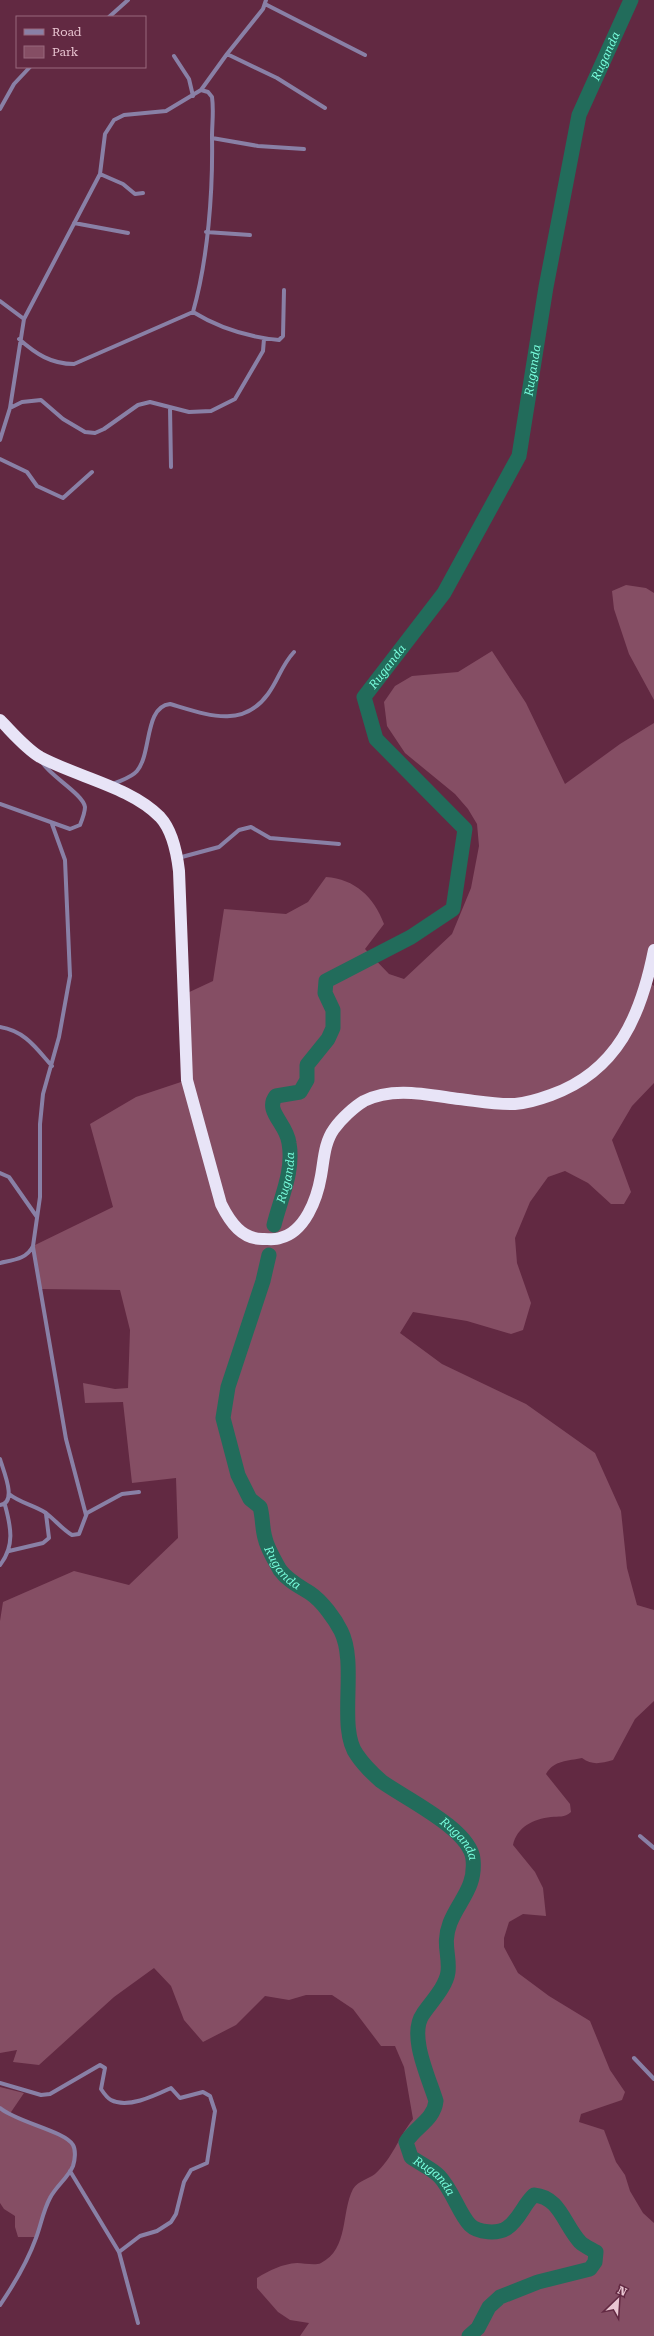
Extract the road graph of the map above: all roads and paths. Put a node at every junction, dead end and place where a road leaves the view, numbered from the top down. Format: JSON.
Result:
{"nodes":[{"id":1,"x":128,"y":0,"type":"edge"},
{"id":2,"x":265,"y":2,"type":"edge"},
{"id":3,"x":110,"y":16,"type":"edge"},
{"id":4,"x":227,"y":54,"type":"junction"},
{"id":5,"x":365,"y":55,"type":"dead end"},
{"id":6,"x":174,"y":56,"type":"dead end"},
{"id":7,"x":29,"y":68,"type":"edge"},
{"id":8,"x":201,"y":90,"type":"junction"},
{"id":9,"x":193,"y":96,"type":"junction"},
{"id":10,"x":325,"y":108,"type":"dead end"},
{"id":11,"x":0,"y":109,"type":"edge"},
{"id":12,"x":212,"y":138,"type":"junction"},
{"id":13,"x":304,"y":149,"type":"dead end"},
{"id":14,"x":100,"y":174,"type":"junction"},
{"id":15,"x":143,"y":193,"type":"dead end"},
{"id":16,"x":74,"y":223,"type":"junction"},
{"id":17,"x":206,"y":232,"type":"junction"},
{"id":18,"x":128,"y":233,"type":"dead end"},
{"id":19,"x":250,"y":235,"type":"dead end"},
{"id":20,"x":284,"y":290,"type":"dead end"},
{"id":21,"x":0,"y":301,"type":"edge"},
{"id":22,"x":192,"y":312,"type":"junction"},
{"id":23,"x":24,"y":319,"type":"junction"},
{"id":24,"x":19,"y":339,"type":"junction"},
{"id":25,"x":264,"y":339,"type":"junction"},
{"id":26,"x":170,"y":406,"type":"junction"},
{"id":27,"x":10,"y":408,"type":"junction"},
{"id":28,"x":0,"y":440,"type":"edge"},
{"id":29,"x":0,"y":458,"type":"edge"},
{"id":30,"x":172,"y":467,"type":"dead end"},
{"id":31,"x":92,"y":472,"type":"dead end"},
{"id":32,"x":294,"y":652,"type":"dead end"},
{"id":33,"x":0,"y":720,"type":"edge"},
{"id":34,"x":39,"y":756,"type":"junction"},
{"id":35,"x":107,"y":786,"type":"junction"},
{"id":36,"x":0,"y":804,"type":"edge"},
{"id":37,"x":52,"y":824,"type":"junction"},
{"id":38,"x":339,"y":844,"type":"dead end"},
{"id":39,"x":178,"y":858,"type":"junction"},
{"id":40,"x":654,"y":950,"type":"edge"},
{"id":41,"x":0,"y":1027,"type":"edge"},
{"id":42,"x":52,"y":1066,"type":"junction"},
{"id":43,"x":0,"y":1172,"type":"edge"},
{"id":44,"x":37,"y":1217,"type":"junction"},
{"id":45,"x":33,"y":1246,"type":"junction"},
{"id":46,"x":0,"y":1263,"type":"edge"},
{"id":47,"x":0,"y":1459,"type":"edge"},
{"id":48,"x":139,"y":1492,"type":"dead end"},
{"id":49,"x":9,"y":1494,"type":"junction"},
{"id":50,"x":2,"y":1505,"type":"edge"},
{"id":51,"x":46,"y":1513,"type":"junction"},
{"id":52,"x":86,"y":1515,"type":"junction"},
{"id":53,"x":9,"y":1551,"type":"junction"},
{"id":54,"x":0,"y":1565,"type":"edge"},
{"id":55,"x":640,"y":1836,"type":"dead end"},
{"id":56,"x":654,"y":1848,"type":"edge"},
{"id":57,"x":634,"y":2058,"type":"dead end"},
{"id":58,"x":654,"y":2079,"type":"edge"},
{"id":59,"x":0,"y":2083,"type":"edge"},
{"id":60,"x":0,"y":2108,"type":"edge"},
{"id":61,"x":70,"y":2171,"type":"junction"},
{"id":62,"x":119,"y":2252,"type":"junction"},
{"id":63,"x":0,"y":2305,"type":"edge"},
{"id":64,"x":138,"y":2323,"type":"dead end"}],
"edges":[{"from":1,"to":3,"type":"street"},
{"from":2,"to":4,"type":"street"},
{"from":2,"to":5,"type":"street"},
{"from":4,"to":8,"type":"street"},
{"from":4,"to":10,"type":"street"},
{"from":6,"to":9,"type":"street"},
{"from":7,"to":11,"type":"street"},
{"from":8,"to":9,"type":"street"},
{"from":8,"to":12,"type":"street"},
{"from":9,"to":14,"type":"street"},
{"from":12,"to":13,"type":"street"},
{"from":12,"to":17,"type":"street"},
{"from":14,"to":15,"type":"street"},
{"from":14,"to":16,"type":"street"},
{"from":16,"to":18,"type":"street"},
{"from":16,"to":23,"type":"street"},
{"from":17,"to":19,"type":"street"},
{"from":17,"to":22,"type":"street"},
{"from":20,"to":25,"type":"street"},
{"from":21,"to":23,"type":"street"},
{"from":22,"to":24,"type":"street"},
{"from":22,"to":25,"type":"street"},
{"from":23,"to":24,"type":"street"},
{"from":24,"to":27,"type":"street"},
{"from":25,"to":26,"type":"street"},
{"from":26,"to":27,"type":"street"},
{"from":26,"to":30,"type":"street"},
{"from":27,"to":28,"type":"street"},
{"from":29,"to":31,"type":"street"},
{"from":32,"to":35,"type":"street"},
{"from":33,"to":34,"type":"highway"},
{"from":34,"to":35,"type":"highway"},
{"from":34,"to":37,"type":"street"},
{"from":35,"to":39,"type":"highway"},
{"from":36,"to":37,"type":"street"},
{"from":37,"to":42,"type":"street"},
{"from":38,"to":39,"type":"street"},
{"from":39,"to":40,"type":"highway"},
{"from":41,"to":42,"type":"street"},
{"from":42,"to":44,"type":"street"},
{"from":43,"to":44,"type":"street"},
{"from":44,"to":45,"type":"street"},
{"from":45,"to":46,"type":"street"},
{"from":45,"to":52,"type":"street"},
{"from":47,"to":49,"type":"street"},
{"from":48,"to":52,"type":"street"},
{"from":49,"to":50,"type":"street"},
{"from":49,"to":51,"type":"street"},
{"from":50,"to":53,"type":"street"},
{"from":51,"to":52,"type":"street"},
{"from":51,"to":53,"type":"street"},
{"from":53,"to":54,"type":"street"},
{"from":55,"to":56,"type":"street"},
{"from":57,"to":58,"type":"street"},
{"from":59,"to":62,"type":"street"},
{"from":60,"to":61,"type":"street"},
{"from":61,"to":62,"type":"street"},
{"from":61,"to":63,"type":"street"},
{"from":62,"to":64,"type":"street"}]}
